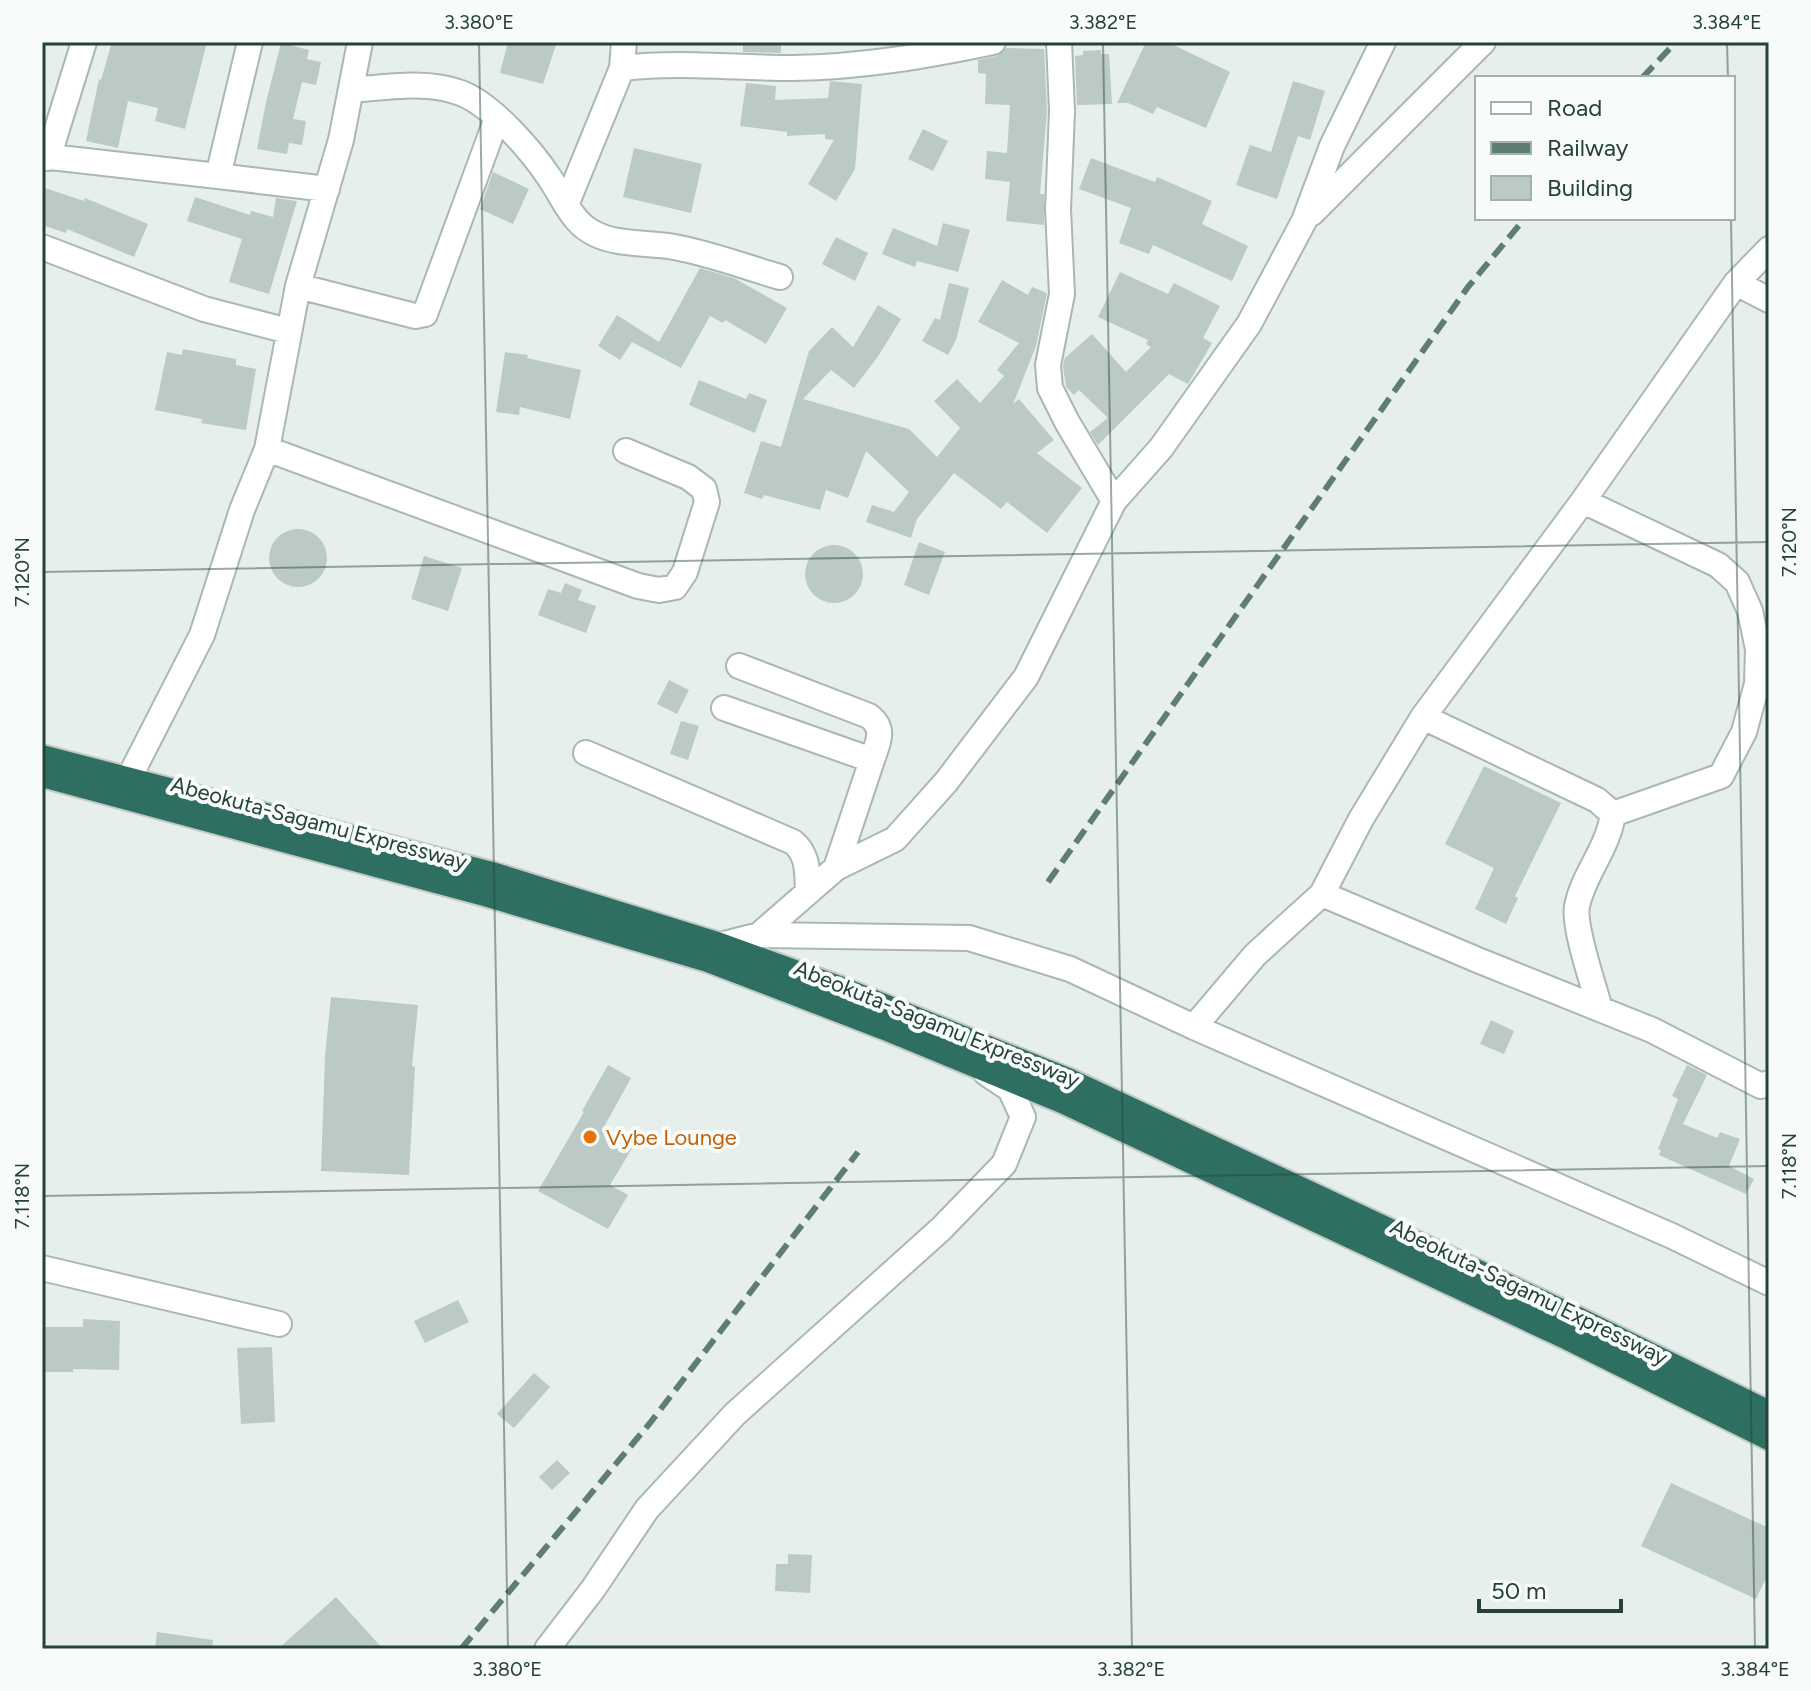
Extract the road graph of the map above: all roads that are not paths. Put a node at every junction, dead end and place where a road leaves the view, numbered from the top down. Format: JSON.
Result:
{"nodes":[{"id":1,"x":84,"y":42,"type":"edge"},
{"id":2,"x":250,"y":42,"type":"edge"},
{"id":3,"x":360,"y":42,"type":"edge"},
{"id":4,"x":624,"y":42,"type":"edge"},
{"id":5,"x":993,"y":42,"type":"edge"},
{"id":6,"x":1059,"y":42,"type":"edge"},
{"id":7,"x":1383,"y":42,"type":"edge"},
{"id":8,"x":1483,"y":42,"type":"edge"},
{"id":9,"x":622,"y":68,"type":"junction"},
{"id":10,"x":351,"y":90,"type":"junction"},
{"id":11,"x":497,"y":118,"type":"junction"},
{"id":12,"x":45,"y":157,"type":"edge"},
{"id":13,"x":218,"y":176,"type":"junction"},
{"id":14,"x":327,"y":189,"type":"junction"},
{"id":15,"x":566,"y":205,"type":"junction"},
{"id":16,"x":1304,"y":221,"type":"junction"},
{"id":17,"x":42,"y":247,"type":"edge"},
{"id":18,"x":1769,"y":249,"type":"edge"},
{"id":19,"x":780,"y":277,"type":"dead end"},
{"id":20,"x":1736,"y":283,"type":"junction"},
{"id":21,"x":298,"y":286,"type":"junction"},
{"id":22,"x":1769,"y":300,"type":"edge"},
{"id":23,"x":288,"y":331,"type":"junction"},
{"id":24,"x":267,"y":449,"type":"junction"},
{"id":25,"x":626,"y":451,"type":"dead end"},
{"id":26,"x":1114,"y":501,"type":"junction"},
{"id":27,"x":1583,"y":501,"type":"junction"},
{"id":28,"x":739,"y":666,"type":"dead end"},
{"id":29,"x":724,"y":708,"type":"dead end"},
{"id":30,"x":1423,"y":717,"type":"junction"},
{"id":31,"x":586,"y":753,"type":"dead end"},
{"id":32,"x":42,"y":757,"type":"edge"},
{"id":33,"x":872,"y":760,"type":"junction"},
{"id":34,"x":42,"y":775,"type":"edge"},
{"id":35,"x":128,"y":780,"type":"junction"},
{"id":36,"x":1613,"y":814,"type":"junction"},
{"id":37,"x":836,"y":868,"type":"junction"},
{"id":38,"x":808,"y":892,"type":"junction"},
{"id":39,"x":1322,"y":894,"type":"junction"},
{"id":40,"x":759,"y":935,"type":"junction"},
{"id":41,"x":714,"y":953,"type":"junction"},
{"id":42,"x":1600,"y":1009,"type":"junction"},
{"id":43,"x":1194,"y":1027,"type":"junction"},
{"id":44,"x":971,"y":1063,"type":"junction"},
{"id":45,"x":1769,"y":1083,"type":"edge"},
{"id":46,"x":42,"y":1268,"type":"edge"},
{"id":47,"x":1769,"y":1283,"type":"edge"},
{"id":48,"x":279,"y":1324,"type":"dead end"},
{"id":49,"x":1769,"y":1413,"type":"edge"},
{"id":50,"x":1769,"y":1438,"type":"edge"},
{"id":51,"x":547,"y":1649,"type":"edge"}],
"edges":[{"from":1,"to":12,"type":"street"},
{"from":2,"to":13,"type":"street"},
{"from":3,"to":10,"type":"street"},
{"from":4,"to":9,"type":"street"},
{"from":5,"to":9,"type":"street"},
{"from":6,"to":26,"type":"street"},
{"from":7,"to":16,"type":"street"},
{"from":8,"to":16,"type":"street"},
{"from":9,"to":15,"type":"street"},
{"from":10,"to":11,"type":"street"},
{"from":10,"to":14,"type":"street"},
{"from":11,"to":15,"type":"street"},
{"from":11,"to":21,"type":"street"},
{"from":12,"to":13,"type":"street"},
{"from":13,"to":14,"type":"street"},
{"from":14,"to":21,"type":"street"},
{"from":15,"to":19,"type":"street"},
{"from":16,"to":26,"type":"street"},
{"from":17,"to":23,"type":"street"},
{"from":18,"to":20,"type":"street"},
{"from":20,"to":22,"type":"street"},
{"from":20,"to":27,"type":"street"},
{"from":21,"to":23,"type":"street"},
{"from":23,"to":24,"type":"street"},
{"from":24,"to":25,"type":"street"},
{"from":24,"to":35,"type":"street"},
{"from":26,"to":37,"type":"street"},
{"from":27,"to":30,"type":"street"},
{"from":27,"to":36,"type":"street"},
{"from":28,"to":33,"type":"street"},
{"from":29,"to":33,"type":"street"},
{"from":30,"to":36,"type":"street"},
{"from":30,"to":39,"type":"street"},
{"from":31,"to":38,"type":"street"},
{"from":32,"to":35,"type":"highway","name":"Abeokuta-Sagamu Expressway"},
{"from":33,"to":37,"type":"street"},
{"from":34,"to":41,"type":"highway","name":"Abeokuta-Sagamu Expressway"},
{"from":35,"to":41,"type":"highway","name":"Abeokuta-Sagamu Expressway"},
{"from":36,"to":42,"type":"street"},
{"from":37,"to":38,"type":"street"},
{"from":38,"to":40,"type":"street"},
{"from":39,"to":42,"type":"street"},
{"from":39,"to":43,"type":"street"},
{"from":40,"to":41,"type":"street"},
{"from":40,"to":43,"type":"street"},
{"from":41,"to":44,"type":"highway","name":"Abeokuta-Sagamu Expressway"},
{"from":41,"to":49,"type":"highway","name":"Abeokuta-Sagamu Expressway"},
{"from":42,"to":45,"type":"street"},
{"from":43,"to":47,"type":"street"},
{"from":44,"to":50,"type":"highway","name":"Abeokuta-Sagamu Expressway"},
{"from":44,"to":51,"type":"street"},
{"from":46,"to":48,"type":"street"}]}
